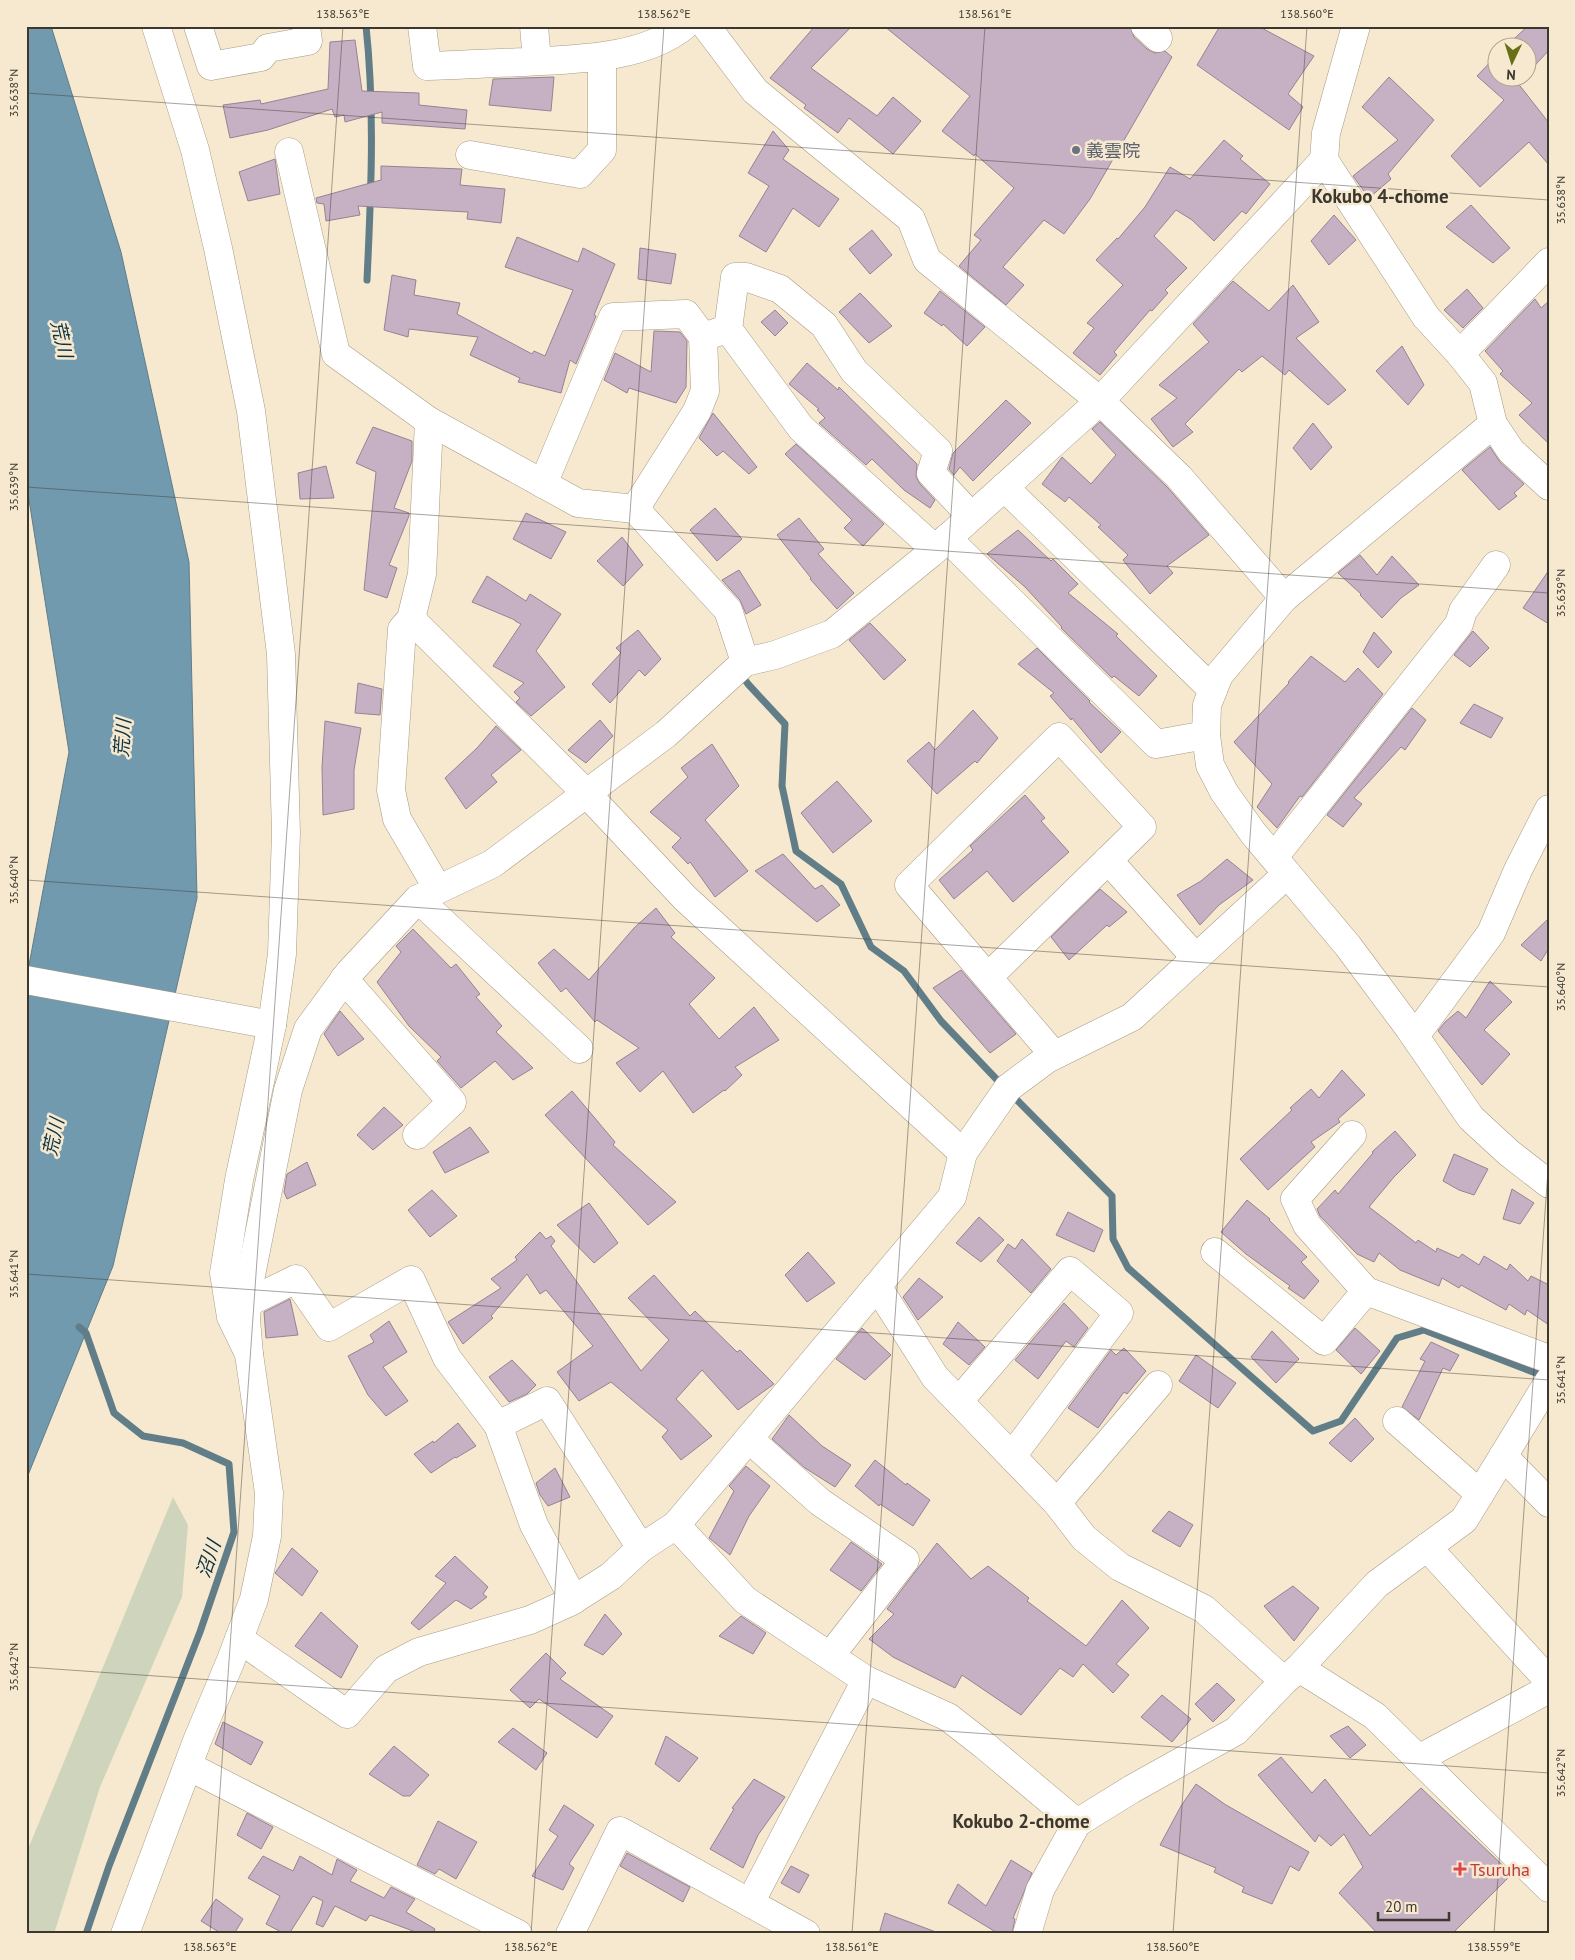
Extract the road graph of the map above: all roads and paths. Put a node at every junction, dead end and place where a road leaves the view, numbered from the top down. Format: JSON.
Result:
{"nodes":[{"id":1,"x":156,"y":26,"type":"edge"},
{"id":2,"x":198,"y":26,"type":"edge"},
{"id":3,"x":306,"y":26,"type":"edge"},
{"id":4,"x":422,"y":26,"type":"edge"},
{"id":5,"x":534,"y":26,"type":"edge"},
{"id":6,"x":684,"y":26,"type":"edge"},
{"id":7,"x":706,"y":26,"type":"edge"},
{"id":8,"x":1356,"y":26,"type":"edge"},
{"id":9,"x":602,"y":56,"type":"junction"},
{"id":10,"x":537,"y":61,"type":"junction"},
{"id":11,"x":289,"y":152,"type":"dead end"},
{"id":12,"x":470,"y":155,"type":"dead end"},
{"id":13,"x":1324,"y":160,"type":"junction"},
{"id":14,"x":1549,"y":262,"type":"edge"},
{"id":15,"x":716,"y":333,"type":"junction"},
{"id":16,"x":1460,"y":354,"type":"junction"},
{"id":17,"x":1100,"y":400,"type":"junction"},
{"id":18,"x":1493,"y":424,"type":"junction"},
{"id":19,"x":428,"y":429,"type":"junction"},
{"id":20,"x":543,"y":484,"type":"junction"},
{"id":21,"x":1549,"y":486,"type":"edge"},
{"id":22,"x":1004,"y":487,"type":"junction"},
{"id":23,"x":635,"y":509,"type":"junction"},
{"id":24,"x":971,"y":516,"type":"junction"},
{"id":25,"x":941,"y":544,"type":"junction"},
{"id":26,"x":1496,"y":565,"type":"dead end"},
{"id":27,"x":1284,"y":598,"type":"junction"},
{"id":28,"x":411,"y":619,"type":"junction"},
{"id":29,"x":738,"y":669,"type":"junction"},
{"id":30,"x":1213,"y":690,"type":"junction"},
{"id":31,"x":1206,"y":735,"type":"junction"},
{"id":32,"x":587,"y":794,"type":"junction"},
{"id":33,"x":1549,"y":808,"type":"edge"},
{"id":34,"x":1108,"y":860,"type":"junction"},
{"id":35,"x":1280,"y":865,"type":"junction"},
{"id":36,"x":428,"y":894,"type":"junction"},
{"id":37,"x":1196,"y":958,"type":"junction"},
{"id":38,"x":988,"y":977,"type":"junction"},
{"id":39,"x":344,"y":979,"type":"junction"},
{"id":40,"x":26,"y":980,"type":"edge"},
{"id":41,"x":260,"y":1023,"type":"junction"},
{"id":42,"x":1415,"y":1036,"type":"junction"},
{"id":43,"x":579,"y":1049,"type":"dead end"},
{"id":44,"x":1054,"y":1055,"type":"junction"},
{"id":45,"x":417,"y":1135,"type":"dead end"},
{"id":46,"x":1352,"y":1135,"type":"dead end"},
{"id":47,"x":963,"y":1153,"type":"junction"},
{"id":48,"x":1549,"y":1184,"type":"edge"},
{"id":49,"x":1215,"y":1252,"type":"dead end"},
{"id":50,"x":878,"y":1286,"type":"junction"},
{"id":51,"x":1366,"y":1291,"type":"junction"},
{"id":52,"x":247,"y":1303,"type":"junction"},
{"id":53,"x":249,"y":1354,"type":"junction"},
{"id":54,"x":1549,"y":1359,"type":"edge"},
{"id":55,"x":1158,"y":1385,"type":"dead end"},
{"id":56,"x":1545,"y":1387,"type":"edge"},
{"id":57,"x":959,"y":1401,"type":"junction"},
{"id":58,"x":1397,"y":1421,"type":"dead end"},
{"id":59,"x":498,"y":1426,"type":"junction"},
{"id":60,"x":749,"y":1439,"type":"junction"},
{"id":61,"x":1012,"y":1456,"type":"junction"},
{"id":62,"x":1503,"y":1456,"type":"junction"},
{"id":63,"x":1480,"y":1494,"type":"junction"},
{"id":64,"x":1549,"y":1503,"type":"edge"},
{"id":65,"x":1057,"y":1504,"type":"junction"},
{"id":66,"x":676,"y":1525,"type":"junction"},
{"id":67,"x":1427,"y":1547,"type":"junction"},
{"id":68,"x":641,"y":1548,"type":"junction"},
{"id":69,"x":574,"y":1600,"type":"junction"},
{"id":70,"x":239,"y":1639,"type":"junction"},
{"id":71,"x":830,"y":1656,"type":"junction"},
{"id":72,"x":1292,"y":1674,"type":"junction"},
{"id":73,"x":866,"y":1680,"type":"junction"},
{"id":74,"x":1549,"y":1681,"type":"edge"},
{"id":75,"x":1549,"y":1689,"type":"edge"},
{"id":76,"x":1418,"y":1759,"type":"junction"},
{"id":77,"x":188,"y":1766,"type":"junction"},
{"id":78,"x":1077,"y":1823,"type":"junction"},
{"id":79,"x":1549,"y":1888,"type":"edge"},
{"id":80,"x":750,"y":1903,"type":"junction"},
{"id":81,"x":125,"y":1934,"type":"edge"},
{"id":82,"x":518,"y":1934,"type":"edge"},
{"id":83,"x":570,"y":1934,"type":"edge"},
{"id":84,"x":806,"y":1934,"type":"edge"},
{"id":85,"x":1027,"y":1934,"type":"edge"}],
"edges":[{"from":1,"to":41,"type":"street"},
{"from":2,"to":3,"type":"street"},
{"from":4,"to":10,"type":"street"},
{"from":5,"to":10,"type":"street"},
{"from":6,"to":9,"type":"street"},
{"from":7,"to":17,"type":"street"},
{"from":8,"to":13,"type":"street"},
{"from":9,"to":10,"type":"street"},
{"from":9,"to":12,"type":"street"},
{"from":11,"to":19,"type":"street"},
{"from":13,"to":16,"type":"street"},
{"from":13,"to":17,"type":"street"},
{"from":14,"to":16,"type":"street"},
{"from":15,"to":20,"type":"street"},
{"from":15,"to":23,"type":"street"},
{"from":15,"to":24,"type":"street"},
{"from":15,"to":25,"type":"street"},
{"from":16,"to":18,"type":"street"},
{"from":17,"to":22,"type":"street"},
{"from":17,"to":27,"type":"street"},
{"from":18,"to":21,"type":"street"},
{"from":18,"to":27,"type":"street"},
{"from":19,"to":20,"type":"street"},
{"from":19,"to":28,"type":"street"},
{"from":20,"to":23,"type":"street"},
{"from":22,"to":24,"type":"street"},
{"from":22,"to":30,"type":"street"},
{"from":23,"to":29,"type":"street"},
{"from":24,"to":25,"type":"street"},
{"from":25,"to":29,"type":"street"},
{"from":25,"to":31,"type":"street"},
{"from":26,"to":35,"type":"street"},
{"from":27,"to":30,"type":"street"},
{"from":28,"to":32,"type":"street"},
{"from":28,"to":36,"type":"street"},
{"from":29,"to":32,"type":"street"},
{"from":30,"to":31,"type":"street"},
{"from":31,"to":35,"type":"street"},
{"from":32,"to":36,"type":"street"},
{"from":32,"to":47,"type":"street"},
{"from":33,"to":42,"type":"street"},
{"from":34,"to":37,"type":"street"},
{"from":34,"to":38,"type":"street"},
{"from":34,"to":38,"type":"street"},
{"from":35,"to":37,"type":"street"},
{"from":35,"to":42,"type":"street"},
{"from":36,"to":39,"type":"street"},
{"from":36,"to":43,"type":"street"},
{"from":37,"to":44,"type":"street"},
{"from":38,"to":44,"type":"street"},
{"from":39,"to":45,"type":"street"},
{"from":39,"to":52,"type":"street"},
{"from":40,"to":41,"type":"street"},
{"from":41,"to":53,"type":"street"},
{"from":42,"to":48,"type":"street"},
{"from":44,"to":47,"type":"street"},
{"from":46,"to":51,"type":"street"},
{"from":47,"to":50,"type":"street"},
{"from":49,"to":51,"type":"street"},
{"from":50,"to":57,"type":"street"},
{"from":50,"to":60,"type":"street"},
{"from":51,"to":54,"type":"street"},
{"from":52,"to":53,"type":"street"},
{"from":52,"to":59,"type":"street"},
{"from":53,"to":70,"type":"street"},
{"from":55,"to":65,"type":"street"},
{"from":56,"to":62,"type":"street"},
{"from":57,"to":61,"type":"street"},
{"from":57,"to":61,"type":"street"},
{"from":58,"to":63,"type":"street"},
{"from":59,"to":68,"type":"street"},
{"from":59,"to":69,"type":"street"},
{"from":60,"to":66,"type":"street"},
{"from":60,"to":71,"type":"street"},
{"from":61,"to":65,"type":"street"},
{"from":62,"to":63,"type":"street"},
{"from":62,"to":64,"type":"street"},
{"from":63,"to":67,"type":"street"},
{"from":65,"to":72,"type":"street"},
{"from":66,"to":68,"type":"street"},
{"from":66,"to":71,"type":"street"},
{"from":67,"to":72,"type":"street"},
{"from":67,"to":74,"type":"street"},
{"from":68,"to":69,"type":"street"},
{"from":69,"to":70,"type":"street"},
{"from":70,"to":77,"type":"street"},
{"from":71,"to":73,"type":"street"},
{"from":72,"to":76,"type":"street"},
{"from":72,"to":78,"type":"street"},
{"from":73,"to":78,"type":"street"},
{"from":73,"to":80,"type":"street"},
{"from":75,"to":76,"type":"street"},
{"from":76,"to":79,"type":"street"},
{"from":77,"to":81,"type":"street"},
{"from":77,"to":82,"type":"street"},
{"from":78,"to":85,"type":"street"},
{"from":80,"to":83,"type":"street"},
{"from":80,"to":84,"type":"street"}]}
